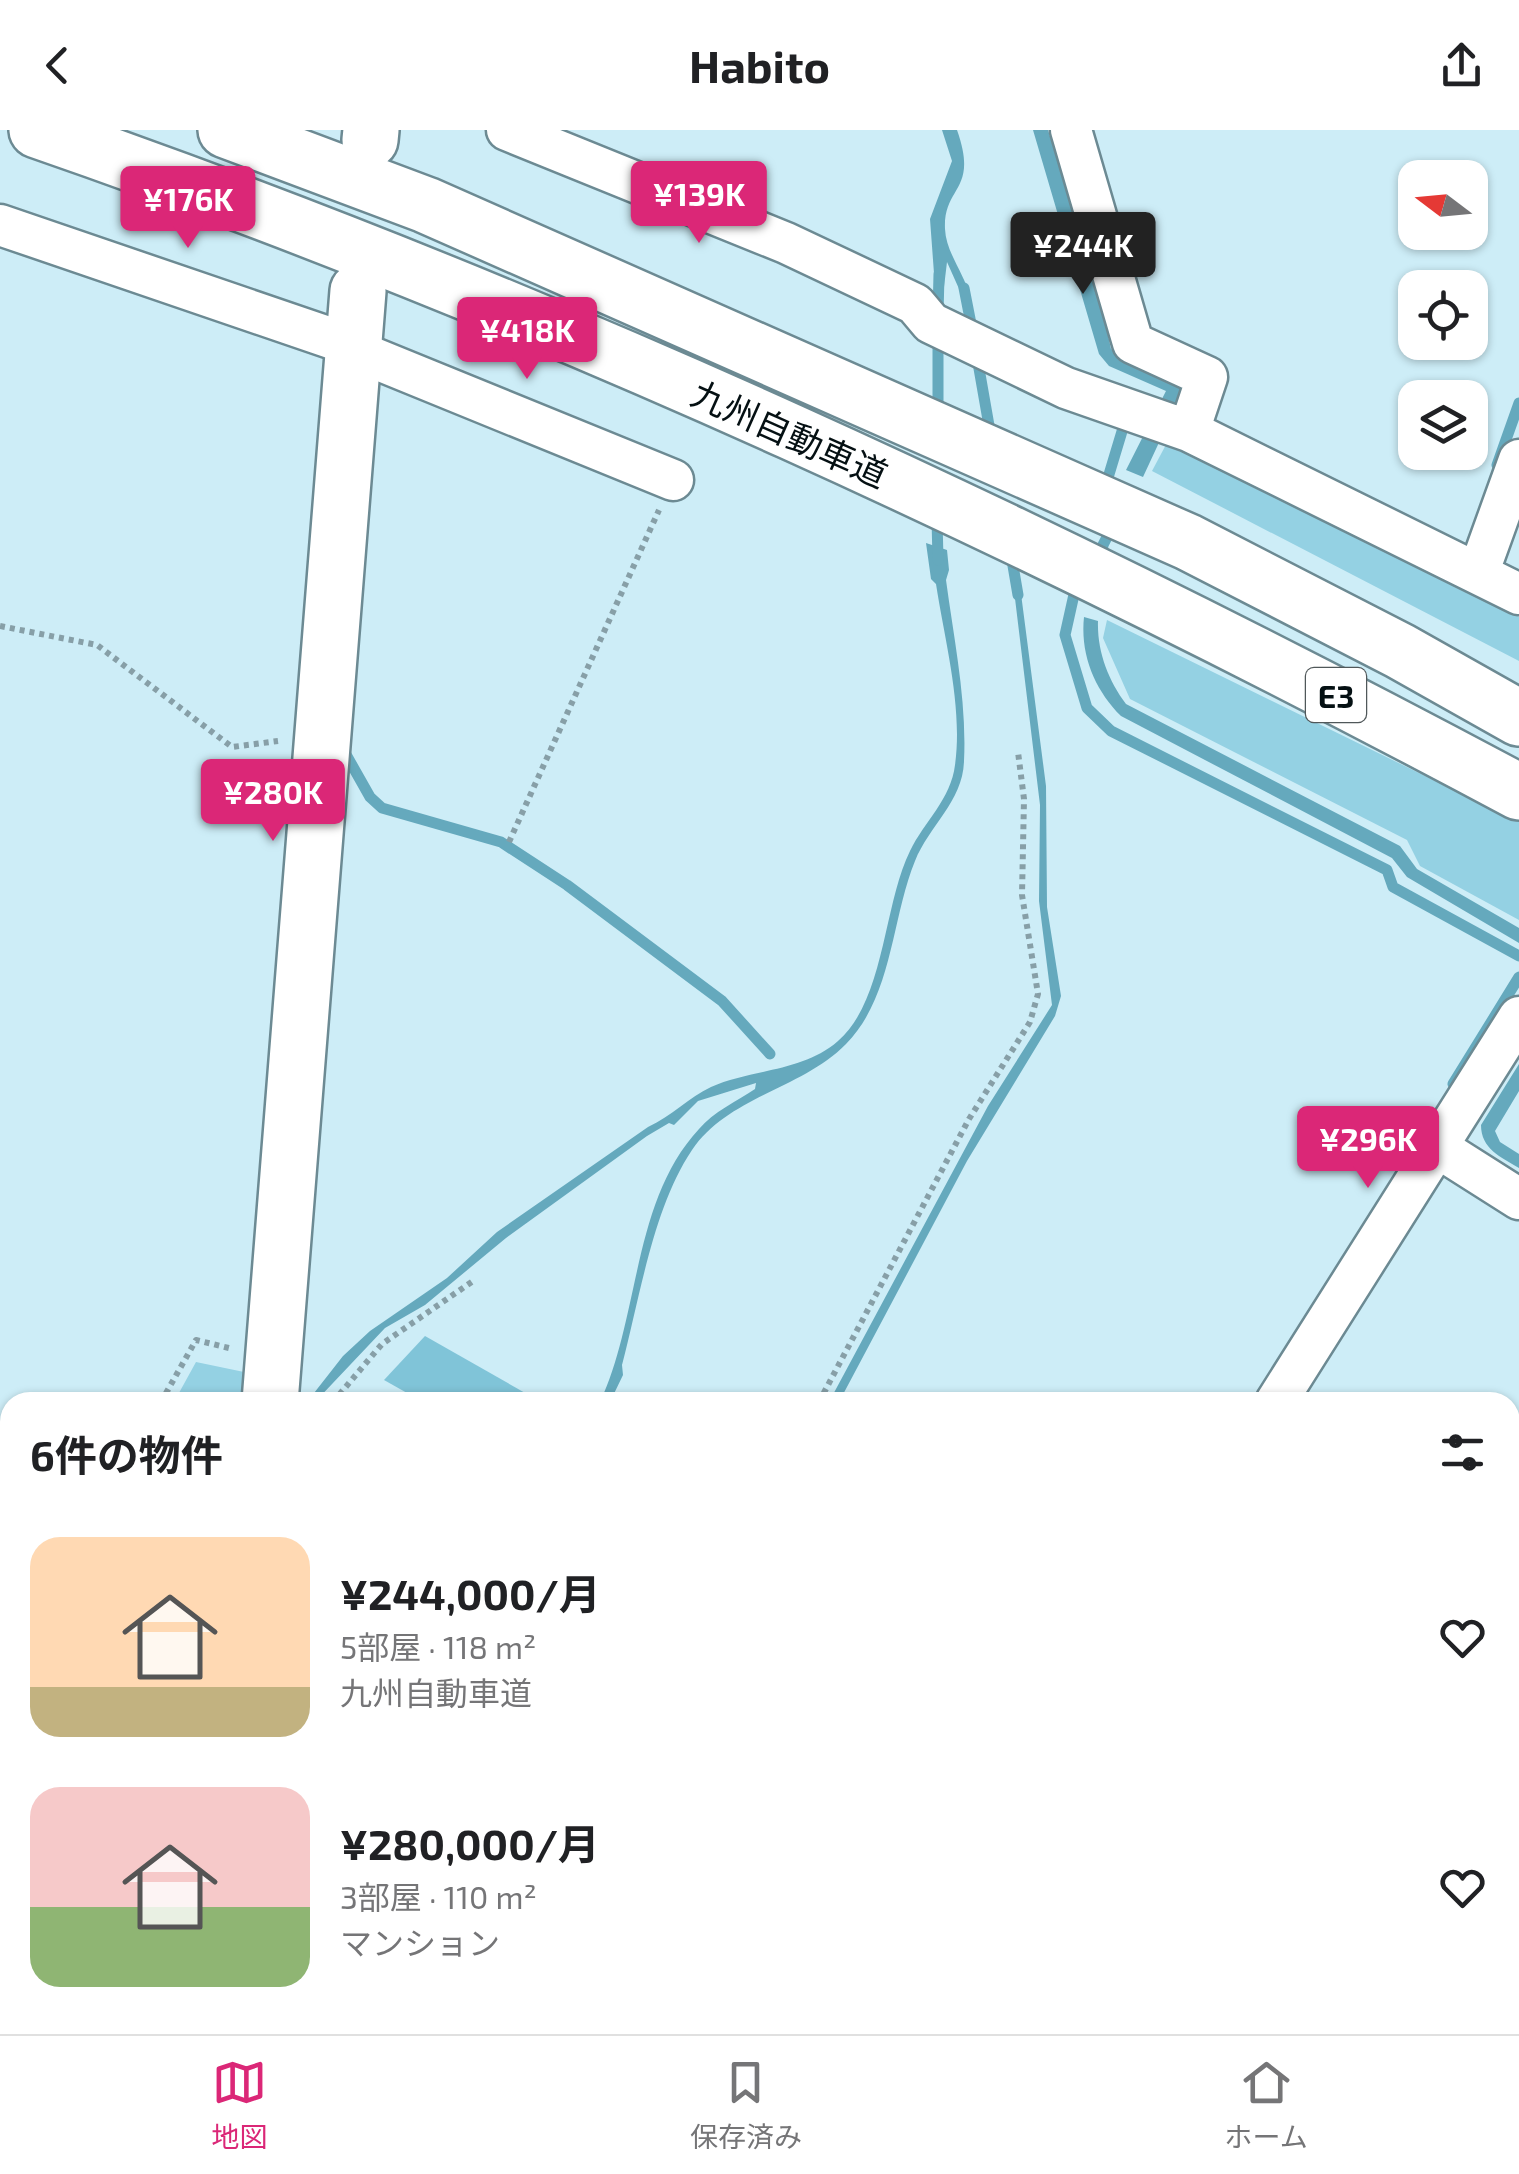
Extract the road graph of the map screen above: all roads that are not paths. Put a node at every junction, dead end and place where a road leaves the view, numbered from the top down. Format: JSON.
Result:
{"nodes":[{"id":1,"x":37,"y":130,"type":"edge"},
{"id":2,"x":226,"y":130,"type":"edge"},
{"id":3,"x":507,"y":130,"type":"edge"},
{"id":4,"x":1071,"y":130,"type":"edge"},
{"id":5,"x":0,"y":225,"type":"edge"},
{"id":6,"x":358,"y":292,"type":"dead end"},
{"id":7,"x":354,"y":348,"type":"junction"},
{"id":8,"x":1189,"y":432,"type":"junction"},
{"id":9,"x":1519,"y":460,"type":"edge"},
{"id":10,"x":673,"y":480,"type":"road end"},
{"id":11,"x":1479,"y":571,"type":"junction"},
{"id":12,"x":1519,"y":594,"type":"edge"},
{"id":13,"x":1519,"y":718,"type":"edge"},
{"id":14,"x":1519,"y":792,"type":"edge"},
{"id":15,"x":1519,"y":1017,"type":"edge"},
{"id":16,"x":1437,"y":1147,"type":"junction"},
{"id":17,"x":1519,"y":1199,"type":"edge"},
{"id":18,"x":272,"y":1380,"type":"edge"},
{"id":19,"x":1282,"y":1392,"type":"edge"}],
"edges":[{"from":1,"to":14,"type":"main road","name":"九州自動車道","number":"E3"},
{"from":2,"to":13,"type":"main road","name":"九州自動車道","number":"E3"},
{"from":3,"to":8,"type":"street"},
{"from":4,"to":8,"type":"street"},
{"from":5,"to":7,"type":"street"},
{"from":6,"to":7,"type":"main road"},
{"from":7,"to":10,"type":"street"},
{"from":7,"to":18,"type":"main road"},
{"from":8,"to":11,"type":"street"},
{"from":9,"to":11,"type":"street"},
{"from":11,"to":12,"type":"street"},
{"from":15,"to":16,"type":"street"},
{"from":16,"to":17,"type":"street"},
{"from":16,"to":19,"type":"street"}]}
